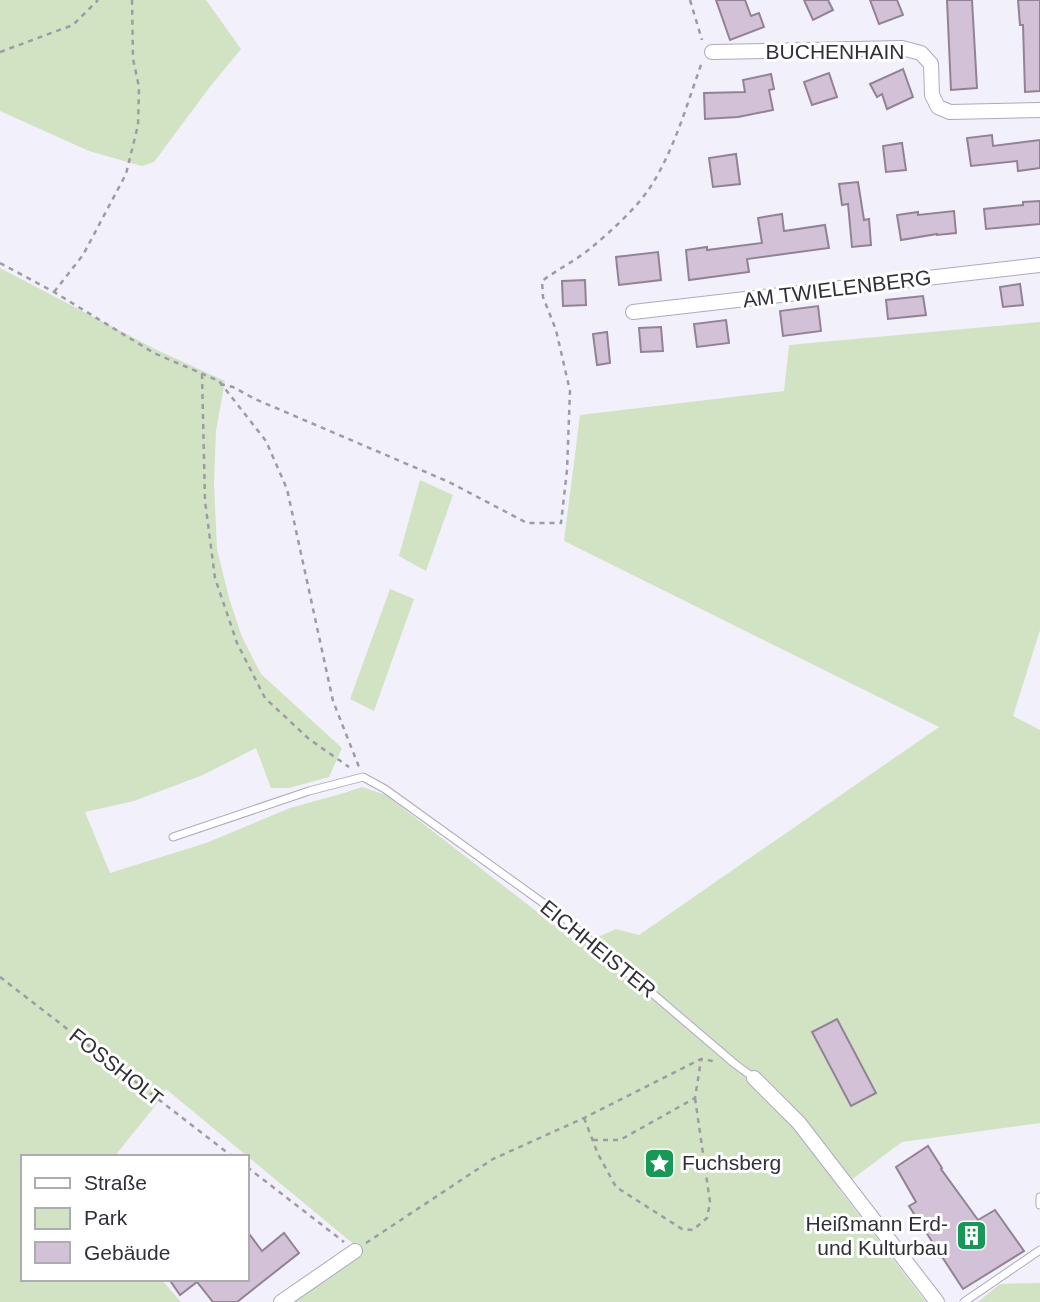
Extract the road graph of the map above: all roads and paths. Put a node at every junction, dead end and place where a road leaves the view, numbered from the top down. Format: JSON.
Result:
{"nodes":[{"id":1,"x":98,"y":0,"type":"edge"},
{"id":2,"x":132,"y":0,"type":"edge"},
{"id":3,"x":690,"y":0,"type":"edge"},
{"id":4,"x":0,"y":52,"type":"edge"},
{"id":5,"x":709,"y":52,"type":"junction"},
{"id":6,"x":1040,"y":110,"type":"edge"},
{"id":7,"x":0,"y":263,"type":"edge"},
{"id":8,"x":1040,"y":265,"type":"edge"},
{"id":9,"x":54,"y":292,"type":"junction"},
{"id":10,"x":634,"y":312,"type":"dead end"},
{"id":11,"x":202,"y":374,"type":"junction"},
{"id":12,"x":220,"y":384,"type":"junction"},
{"id":13,"x":363,"y":777,"type":"junction"},
{"id":14,"x":173,"y":837,"type":"dead end"},
{"id":15,"x":0,"y":977,"type":"edge"},
{"id":16,"x":701,"y":1059,"type":"junction"},
{"id":17,"x":735,"y":1064,"type":"junction"},
{"id":18,"x":754,"y":1078,"type":"joint"},
{"id":19,"x":695,"y":1098,"type":"junction"},
{"id":20,"x":584,"y":1118,"type":"junction"},
{"id":21,"x":593,"y":1140,"type":"junction"},
{"id":22,"x":230,"y":1155,"type":"edge"},
{"id":23,"x":248,"y":1168,"type":"edge"},
{"id":24,"x":1040,"y":1197,"type":"edge"},
{"id":25,"x":1040,"y":1205,"type":"edge"},
{"id":26,"x":1040,"y":1250,"type":"edge"},
{"id":27,"x":355,"y":1251,"type":"junction"},
{"id":28,"x":281,"y":1302,"type":"edge"},
{"id":29,"x":937,"y":1302,"type":"edge"},
{"id":30,"x":964,"y":1302,"type":"edge"}],
"edges":[{"from":1,"to":4,"type":"path"},
{"from":2,"to":9,"type":"path"},
{"from":3,"to":5,"type":"path"},
{"from":5,"to":6,"type":"street","name":"BUCHENHAIN"},
{"from":5,"to":12,"type":"path"},
{"from":7,"to":9,"type":"path"},
{"from":8,"to":10,"type":"street","name":"AM TWIELENBERG"},
{"from":9,"to":11,"type":"path"},
{"from":11,"to":12,"type":"path"},
{"from":11,"to":13,"type":"path"},
{"from":12,"to":13,"type":"path"},
{"from":13,"to":14,"type":"lane"},
{"from":13,"to":17,"type":"lane","name":"EICHHEISTER"},
{"from":15,"to":22,"type":"path","name":"FOSSHOLT"},
{"from":16,"to":17,"type":"path"},
{"from":16,"to":19,"type":"path"},
{"from":16,"to":20,"type":"path"},
{"from":17,"to":18,"type":"lane","name":"EICHHEISTER"},
{"from":18,"to":29,"type":"street","name":"EICHHEISTER"},
{"from":19,"to":21,"type":"path"},
{"from":19,"to":21,"type":"path"},
{"from":20,"to":21,"type":"path"},
{"from":20,"to":27,"type":"path"},
{"from":23,"to":27,"type":"path"},
{"from":24,"to":25,"type":"lane"},
{"from":26,"to":30,"type":"lane"},
{"from":27,"to":28,"type":"street"}]}
